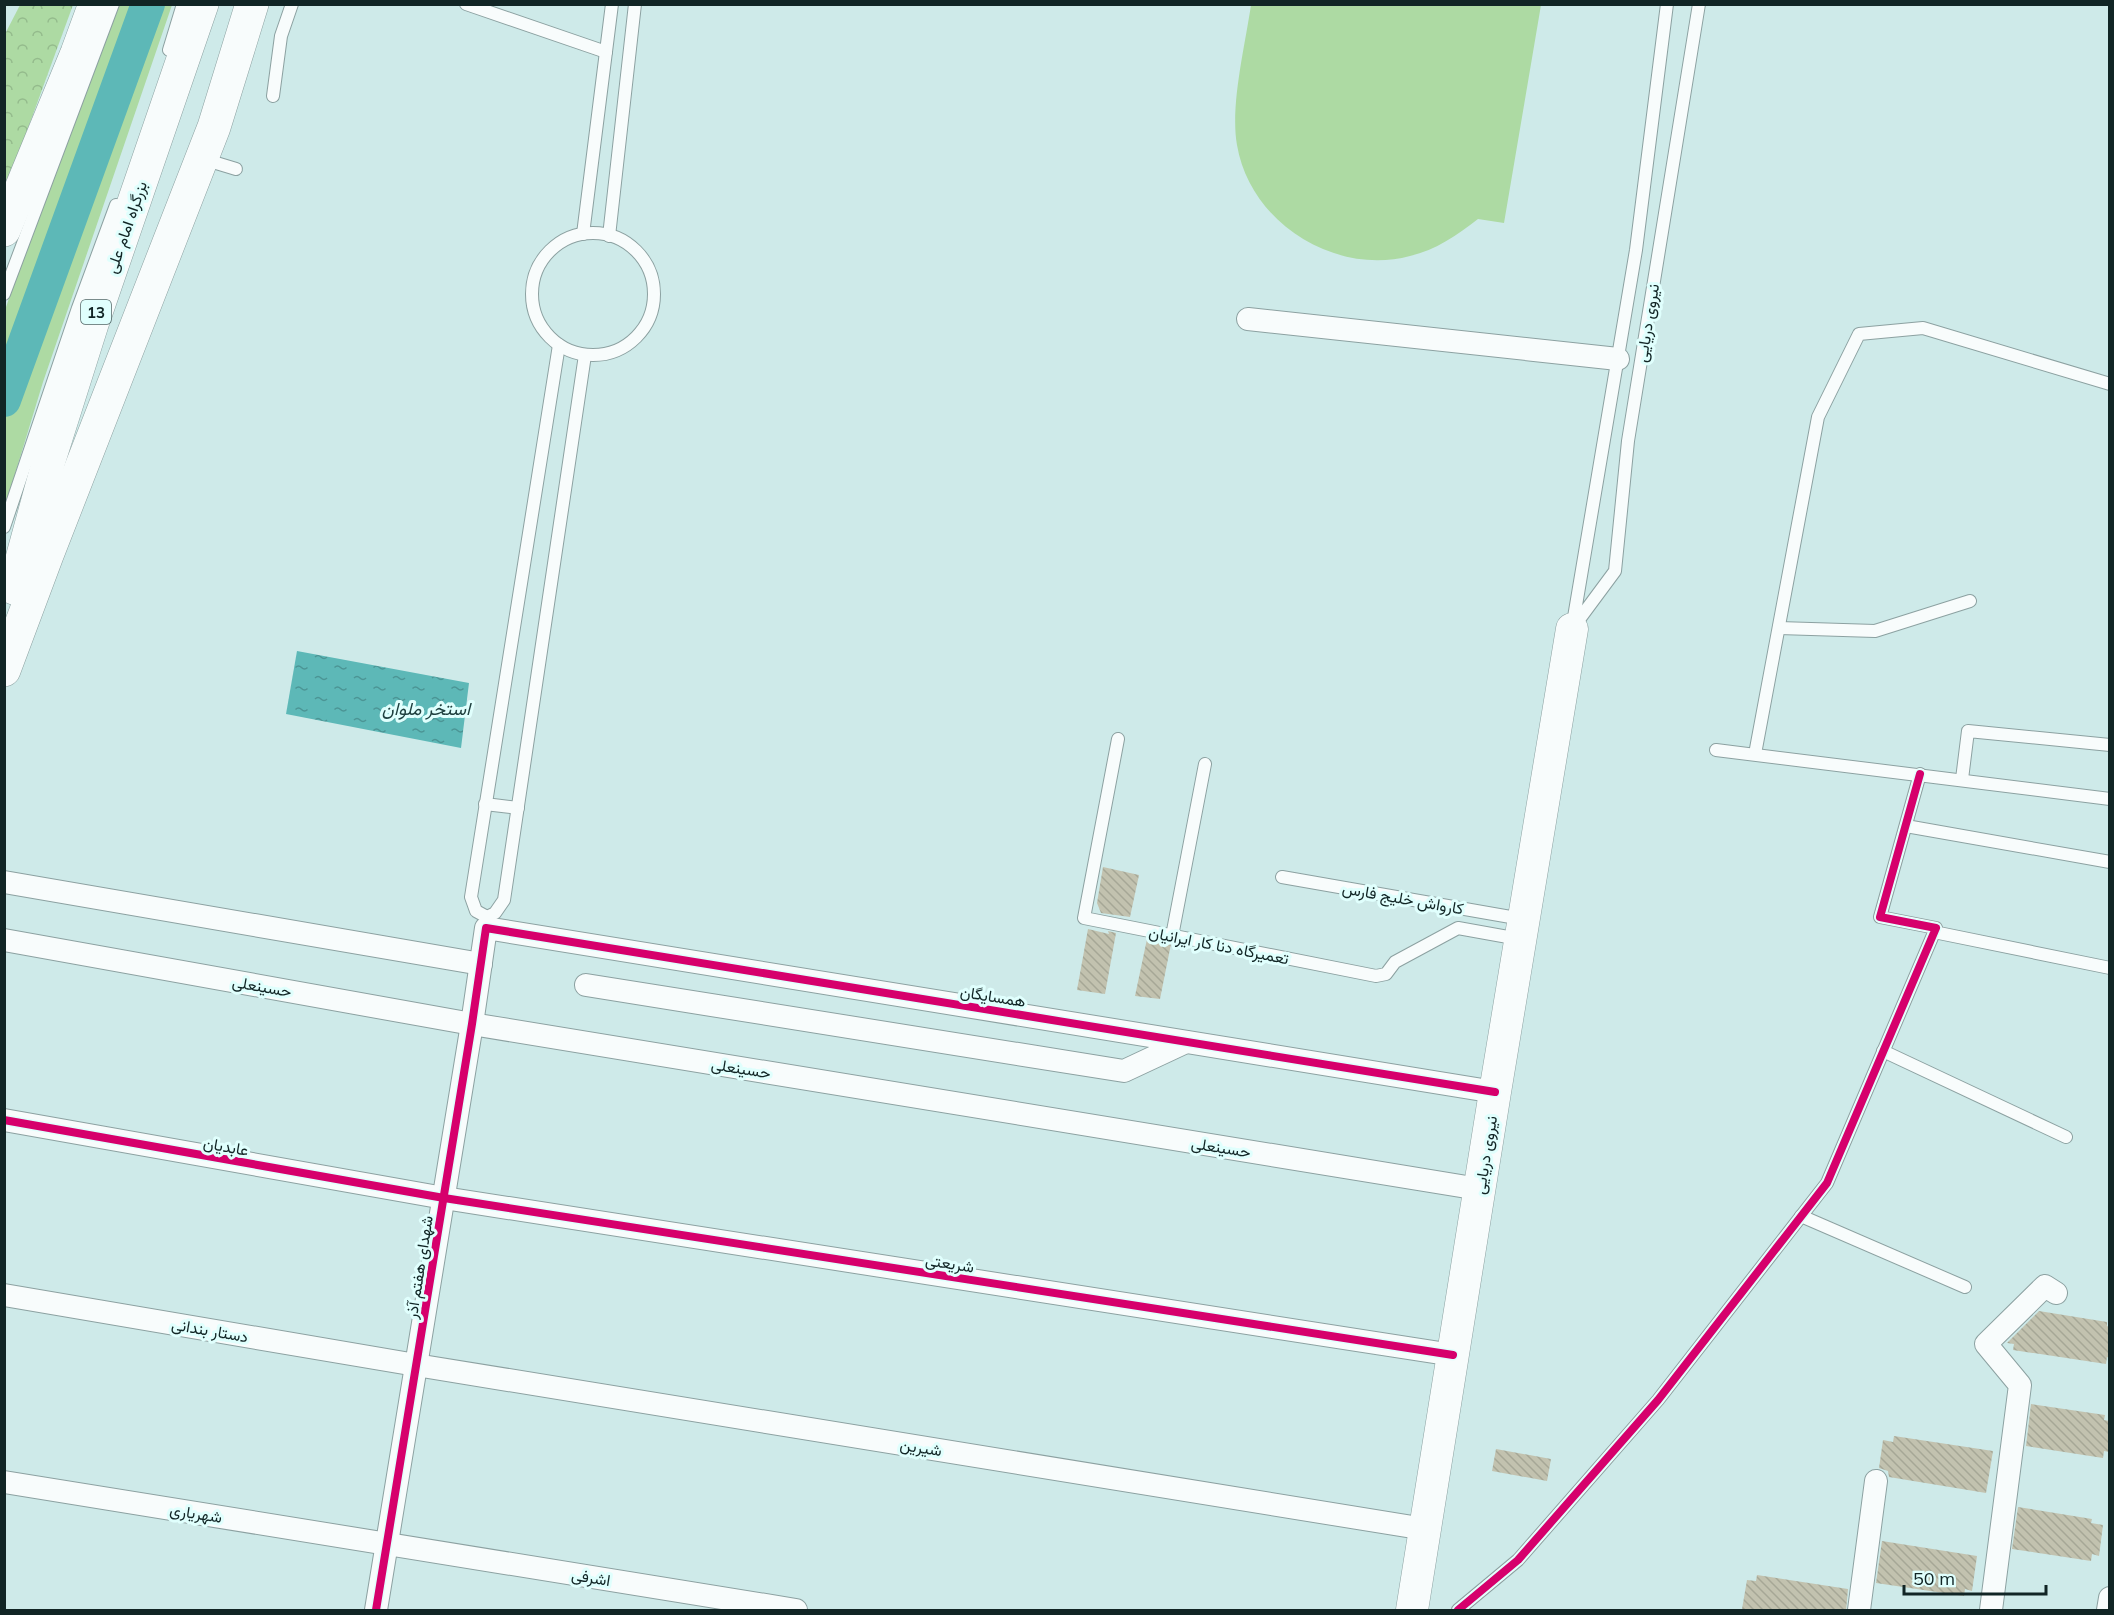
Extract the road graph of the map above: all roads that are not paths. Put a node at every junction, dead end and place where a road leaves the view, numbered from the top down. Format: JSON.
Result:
{"nodes":[{"id":1,"x":95,"y":4,"type":"edge"},
{"id":2,"x":113,"y":4,"type":"edge"},
{"id":3,"x":183,"y":4,"type":"edge"},
{"id":4,"x":202,"y":4,"type":"edge"},
{"id":5,"x":252,"y":4,"type":"edge"},
{"id":6,"x":292,"y":4,"type":"edge"},
{"id":7,"x":466,"y":4,"type":"edge"},
{"id":8,"x":612,"y":4,"type":"edge"},
{"id":9,"x":635,"y":4,"type":"edge"},
{"id":10,"x":1667,"y":4,"type":"edge"},
{"id":11,"x":1699,"y":4,"type":"edge"},
{"id":12,"x":606,"y":52,"type":"junction"},
{"id":13,"x":167,"y":57,"type":"dead end"},
{"id":14,"x":273,"y":96,"type":"dead end"},
{"id":15,"x":202,"y":159,"type":"junction"},
{"id":16,"x":236,"y":169,"type":"dead end"},
{"id":17,"x":118,"y":198,"type":"dead end"},
{"id":18,"x":4,"y":230,"type":"edge"},
{"id":19,"x":583,"y":234,"type":"junction"},
{"id":20,"x":609,"y":236,"type":"junction"},
{"id":21,"x":4,"y":294,"type":"edge"},
{"id":22,"x":1248,"y":319,"type":"dead end"},
{"id":23,"x":559,"y":345,"type":"junction"},
{"id":24,"x":585,"y":355,"type":"junction"},
{"id":25,"x":1617,"y":359,"type":"junction"},
{"id":26,"x":2109,"y":384,"type":"edge"},
{"id":27,"x":4,"y":527,"type":"edge"},
{"id":28,"x":1970,"y":601,"type":"dead end"},
{"id":29,"x":4,"y":624,"type":"edge"},
{"id":30,"x":1779,"y":628,"type":"junction"},
{"id":31,"x":1572,"y":629,"type":"junction"},
{"id":32,"x":4,"y":670,"type":"edge"},
{"id":33,"x":1118,"y":739,"type":"dead end"},
{"id":34,"x":2109,"y":746,"type":"edge"},
{"id":35,"x":1716,"y":750,"type":"dead end"},
{"id":36,"x":1755,"y":754,"type":"junction"},
{"id":37,"x":1205,"y":764,"type":"dead end"},
{"id":38,"x":1920,"y":774,"type":"junction"},
{"id":39,"x":1962,"y":780,"type":"junction"},
{"id":40,"x":2109,"y":799,"type":"edge"},
{"id":41,"x":485,"y":804,"type":"junction"},
{"id":42,"x":518,"y":808,"type":"junction"},
{"id":43,"x":1906,"y":826,"type":"junction"},
{"id":44,"x":2109,"y":862,"type":"edge"},
{"id":45,"x":1282,"y":877,"type":"dead end"},
{"id":46,"x":4,"y":882,"type":"edge"},
{"id":47,"x":487,"y":922,"type":"junction"},
{"id":48,"x":1522,"y":929,"type":"junction"},
{"id":49,"x":1934,"y":932,"type":"junction"},
{"id":50,"x":1172,"y":936,"type":"junction"},
{"id":51,"x":4,"y":940,"type":"edge"},
{"id":52,"x":481,"y":964,"type":"junction"},
{"id":53,"x":2109,"y":968,"type":"edge"},
{"id":54,"x":586,"y":985,"type":"dead end"},
{"id":55,"x":472,"y":1024,"type":"junction"},
{"id":56,"x":1186,"y":1042,"type":"junction"},
{"id":57,"x":1883,"y":1051,"type":"junction"},
{"id":58,"x":1495,"y":1092,"type":"junction"},
{"id":59,"x":4,"y":1120,"type":"edge"},
{"id":60,"x":2066,"y":1137,"type":"dead end"},
{"id":61,"x":1479,"y":1189,"type":"junction"},
{"id":62,"x":444,"y":1198,"type":"junction"},
{"id":63,"x":1801,"y":1216,"type":"junction"},
{"id":64,"x":1965,"y":1287,"type":"dead end"},
{"id":65,"x":2056,"y":1293,"type":"dead end"},
{"id":66,"x":4,"y":1294,"type":"edge"},
{"id":67,"x":1453,"y":1355,"type":"junction"},
{"id":68,"x":416,"y":1365,"type":"junction"},
{"id":69,"x":1876,"y":1481,"type":"dead end"},
{"id":70,"x":4,"y":1482,"type":"edge"},
{"id":71,"x":1425,"y":1529,"type":"junction"},
{"id":72,"x":387,"y":1545,"type":"junction"},
{"id":73,"x":2109,"y":1598,"type":"edge"},
{"id":74,"x":376,"y":1611,"type":"edge"},
{"id":75,"x":796,"y":1611,"type":"edge"},
{"id":76,"x":1412,"y":1611,"type":"edge"},
{"id":77,"x":1458,"y":1611,"type":"edge"},
{"id":78,"x":1859,"y":1611,"type":"edge"},
{"id":79,"x":1991,"y":1611,"type":"edge"},
{"id":80,"x":2108,"y":1611,"type":"edge"}],
"edges":[{"from":1,"to":18,"type":"highway"},
{"from":2,"to":21,"type":"lane"},
{"from":3,"to":13,"type":"lane"},
{"from":4,"to":29,"type":"highway","name":"بزرگراه امام علی","number":"13"},
{"from":5,"to":15,"type":"highway"},
{"from":6,"to":14,"type":"lane"},
{"from":7,"to":12,"type":"lane"},
{"from":8,"to":12,"type":"lane"},
{"from":9,"to":20,"type":"lane"},
{"from":10,"to":25,"type":"lane","name":"نیروی دریایی"},
{"from":11,"to":31,"type":"lane","name":"نیروی دریایی"},
{"from":12,"to":19,"type":"lane"},
{"from":15,"to":16,"type":"lane"},
{"from":15,"to":32,"type":"highway"},
{"from":17,"to":27,"type":"lane"},
{"from":19,"to":20,"type":"lane"},
{"from":19,"to":23,"type":"lane"},
{"from":20,"to":24,"type":"lane"},
{"from":22,"to":25,"type":"street"},
{"from":23,"to":24,"type":"lane"},
{"from":23,"to":41,"type":"lane"},
{"from":24,"to":42,"type":"lane"},
{"from":25,"to":31,"type":"lane","name":"نیروی دریایی"},
{"from":26,"to":30,"type":"lane"},
{"from":28,"to":30,"type":"lane"},
{"from":30,"to":36,"type":"lane"},
{"from":31,"to":48,"type":"main road","name":"نیروی دریایی"},
{"from":33,"to":50,"type":"lane","name":"تعمیرگاه دنا کار ایرانیان"},
{"from":34,"to":39,"type":"lane"},
{"from":35,"to":36,"type":"lane"},
{"from":36,"to":38,"type":"lane"},
{"from":37,"to":50,"type":"lane"},
{"from":38,"to":39,"type":"lane"},
{"from":38,"to":43,"type":"lane"},
{"from":39,"to":40,"type":"lane"},
{"from":41,"to":42,"type":"lane"},
{"from":41,"to":47,"type":"lane"},
{"from":42,"to":47,"type":"lane"},
{"from":43,"to":44,"type":"lane"},
{"from":43,"to":49,"type":"lane"},
{"from":45,"to":48,"type":"lane","name":"کارواش خلیج فارس"},
{"from":46,"to":52,"type":"street"},
{"from":47,"to":52,"type":"street","name":"شهدای هفتم آذر"},
{"from":47,"to":56,"type":"street","name":"همسایگان"},
{"from":48,"to":50,"type":"lane","name":"تعمیرگاه دنا کار ایرانیان"},
{"from":48,"to":58,"type":"main road","name":"نیروی دریایی"},
{"from":49,"to":53,"type":"lane"},
{"from":49,"to":57,"type":"lane"},
{"from":51,"to":55,"type":"street","name":"حسینعلی"},
{"from":52,"to":55,"type":"street","name":"شهدای هفتم آذر"},
{"from":54,"to":56,"type":"street"},
{"from":55,"to":61,"type":"street","name":"حسینعلی"},
{"from":55,"to":62,"type":"street","name":"شهدای هفتم آذر"},
{"from":56,"to":58,"type":"street","name":"همسایگان"},
{"from":57,"to":60,"type":"lane"},
{"from":57,"to":63,"type":"lane"},
{"from":58,"to":61,"type":"main road","name":"نیروی دریایی"},
{"from":59,"to":62,"type":"street","name":"عابدیان"},
{"from":61,"to":67,"type":"main road","name":"نیروی دریایی"},
{"from":62,"to":67,"type":"street","name":"شریعتی"},
{"from":62,"to":68,"type":"street","name":"شهدای هفتم آذر"},
{"from":63,"to":64,"type":"lane"},
{"from":63,"to":77,"type":"lane"},
{"from":65,"to":79,"type":"street"},
{"from":66,"to":68,"type":"street","name":"دستار بندانی"},
{"from":67,"to":71,"type":"main road","name":"نیروی دریایی"},
{"from":68,"to":71,"type":"street","name":"شیرین"},
{"from":68,"to":72,"type":"street","name":"شهدای هفتم آذر"},
{"from":69,"to":78,"type":"street"},
{"from":70,"to":72,"type":"street","name":"شهریاری"},
{"from":71,"to":76,"type":"main road","name":"نیروی دریایی"},
{"from":72,"to":74,"type":"street","name":"شهدای هفتم آذر"},
{"from":72,"to":75,"type":"street","name":"اشرفی"},
{"from":73,"to":80,"type":"street"}]}
